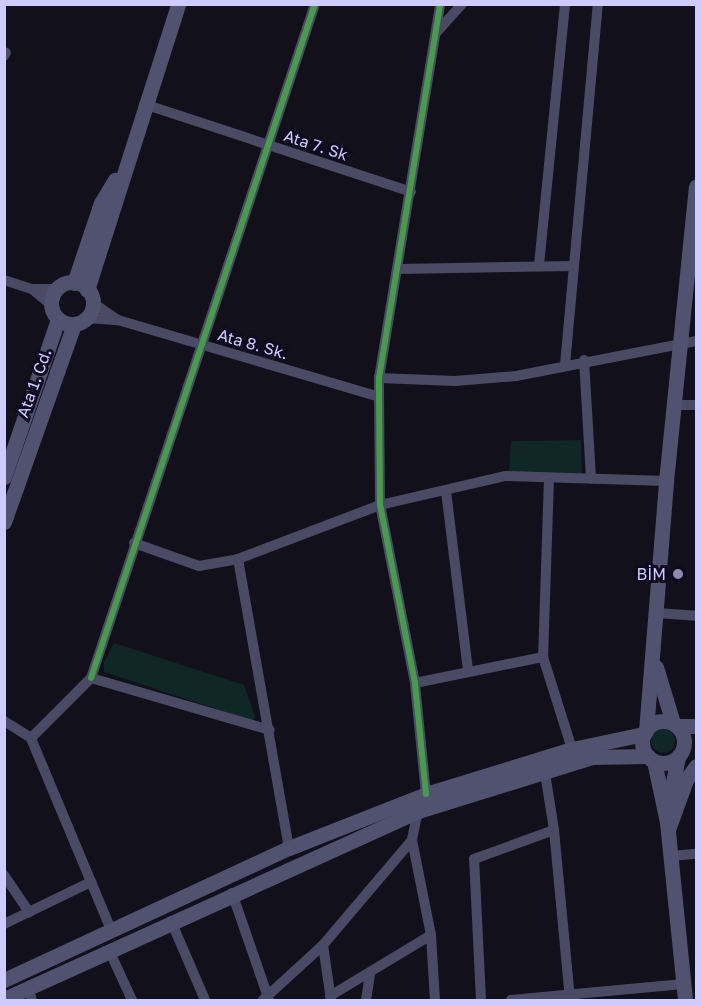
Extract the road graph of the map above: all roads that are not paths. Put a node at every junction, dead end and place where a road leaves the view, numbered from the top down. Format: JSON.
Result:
{"nodes":[{"id":1,"x":178,"y":4,"type":"edge"},
{"id":2,"x":315,"y":4,"type":"edge"},
{"id":3,"x":440,"y":4,"type":"edge"},
{"id":4,"x":462,"y":4,"type":"edge"},
{"id":5,"x":565,"y":4,"type":"edge"},
{"id":6,"x":598,"y":4,"type":"edge"},
{"id":7,"x":436,"y":33,"type":"junction"},
{"id":8,"x":144,"y":104,"type":"junction"},
{"id":9,"x":267,"y":145,"type":"junction"},
{"id":10,"x":696,"y":187,"type":"edge"},
{"id":11,"x":411,"y":192,"type":"junction"},
{"id":12,"x":539,"y":265,"type":"junction"},
{"id":13,"x":574,"y":266,"type":"junction"},
{"id":14,"x":399,"y":269,"type":"junction"},
{"id":15,"x":4,"y":280,"type":"edge"},
{"id":16,"x":32,"y":289,"type":"junction"},
{"id":17,"x":57,"y":289,"type":"junction"},
{"id":18,"x":84,"y":292,"type":"junction"},
{"id":19,"x":50,"y":304,"type":"junction"},
{"id":20,"x":58,"y":320,"type":"junction"},
{"id":21,"x":118,"y":320,"type":"junction"},
{"id":22,"x":80,"y":321,"type":"junction"},
{"id":23,"x":696,"y":341,"type":"edge"},
{"id":24,"x":680,"y":342,"type":"junction"},
{"id":25,"x":200,"y":345,"type":"junction"},
{"id":26,"x":584,"y":360,"type":"junction"},
{"id":27,"x":565,"y":365,"type":"junction"},
{"id":28,"x":379,"y":378,"type":"junction"},
{"id":29,"x":379,"y":397,"type":"junction"},
{"id":30,"x":674,"y":405,"type":"junction"},
{"id":31,"x":696,"y":405,"type":"edge"},
{"id":32,"x":4,"y":477,"type":"edge"},
{"id":33,"x":549,"y":478,"type":"junction"},
{"id":34,"x":591,"y":479,"type":"junction"},
{"id":35,"x":666,"y":481,"type":"junction"},
{"id":36,"x":446,"y":492,"type":"junction"},
{"id":37,"x":8,"y":503,"type":"edge"},
{"id":38,"x":380,"y":505,"type":"junction"},
{"id":39,"x":4,"y":522,"type":"edge"},
{"id":40,"x":134,"y":543,"type":"junction"},
{"id":41,"x":238,"y":559,"type":"junction"},
{"id":42,"x":657,"y":613,"type":"junction"},
{"id":43,"x":696,"y":616,"type":"edge"},
{"id":44,"x":654,"y":655,"type":"junction"},
{"id":45,"x":543,"y":657,"type":"junction"},
{"id":46,"x":468,"y":670,"type":"junction"},
{"id":47,"x":91,"y":678,"type":"junction"},
{"id":48,"x":415,"y":683,"type":"junction"},
{"id":49,"x":4,"y":721,"type":"edge"},
{"id":50,"x":675,"y":725,"type":"junction"},
{"id":51,"x":696,"y":726,"type":"edge"},
{"id":52,"x":270,"y":730,"type":"junction"},
{"id":53,"x":645,"y":732,"type":"junction"},
{"id":54,"x":31,"y":738,"type":"junction"},
{"id":55,"x":572,"y":749,"type":"junction"},
{"id":56,"x":686,"y":751,"type":"edge"},
{"id":57,"x":651,"y":759,"type":"junction"},
{"id":58,"x":696,"y":766,"type":"edge"},
{"id":59,"x":545,"y":773,"type":"junction"},
{"id":60,"x":426,"y":794,"type":"junction"},
{"id":61,"x":418,"y":812,"type":"junction"},
{"id":62,"x":668,"y":826,"type":"junction"},
{"id":63,"x":554,"y":830,"type":"junction"},
{"id":64,"x":412,"y":840,"type":"junction"},
{"id":65,"x":289,"y":848,"type":"junction"},
{"id":66,"x":696,"y":854,"type":"edge"},
{"id":67,"x":671,"y":856,"type":"junction"},
{"id":68,"x":4,"y":875,"type":"edge"},
{"id":69,"x":91,"y":882,"type":"junction"},
{"id":70,"x":232,"y":893,"type":"junction"},
{"id":71,"x":28,"y":912,"type":"junction"},
{"id":72,"x":171,"y":921,"type":"junction"},
{"id":73,"x":4,"y":924,"type":"edge"},
{"id":74,"x":112,"y":932,"type":"junction"},
{"id":75,"x":431,"y":934,"type":"junction"},
{"id":76,"x":323,"y":945,"type":"junction"},
{"id":77,"x":109,"y":950,"type":"junction"},
{"id":78,"x":370,"y":975,"type":"junction"},
{"id":79,"x":4,"y":980,"type":"edge"},
{"id":80,"x":683,"y":984,"type":"junction"},
{"id":81,"x":30,"y":994,"type":"edge"},
{"id":82,"x":331,"y":998,"type":"edge"},
{"id":83,"x":570,"y":998,"type":"edge"},
{"id":84,"x":4,"y":999,"type":"edge"},
{"id":85,"x":267,"y":999,"type":"edge"},
{"id":86,"x":132,"y":1000,"type":"edge"},
{"id":87,"x":205,"y":1000,"type":"edge"},
{"id":88,"x":366,"y":1000,"type":"edge"},
{"id":89,"x":435,"y":1000,"type":"edge"},
{"id":90,"x":481,"y":1000,"type":"edge"},
{"id":91,"x":512,"y":1000,"type":"edge"},
{"id":92,"x":685,"y":1000,"type":"edge"}],
"edges":[{"from":1,"to":8,"type":"street"},
{"from":2,"to":9,"type":"street"},
{"from":3,"to":7,"type":"street"},
{"from":4,"to":7,"type":"street"},
{"from":5,"to":12,"type":"street"},
{"from":6,"to":13,"type":"street"},
{"from":7,"to":11,"type":"street"},
{"from":8,"to":9,"type":"street","name":"Ata 7. Sk"},
{"from":8,"to":18,"type":"street"},
{"from":9,"to":11,"type":"street","name":"Ata 7. Sk"},
{"from":9,"to":25,"type":"street"},
{"from":10,"to":24,"type":"street"},
{"from":11,"to":14,"type":"street"},
{"from":12,"to":13,"type":"street"},
{"from":12,"to":14,"type":"street"},
{"from":13,"to":27,"type":"street"},
{"from":14,"to":28,"type":"street"},
{"from":15,"to":16,"type":"street"},
{"from":16,"to":17,"type":"street"},
{"from":16,"to":19,"type":"street"},
{"from":17,"to":18,"type":"street"},
{"from":17,"to":19,"type":"street"},
{"from":18,"to":21,"type":"street"},
{"from":18,"to":22,"type":"street","name":"Ata 1. Cd."},
{"from":19,"to":20,"type":"street"},
{"from":20,"to":22,"type":"street"},
{"from":20,"to":32,"type":"street","name":"Ata 1. Cd."},
{"from":21,"to":22,"type":"street"},
{"from":21,"to":25,"type":"street","name":"Ata 8. Sk."},
{"from":22,"to":37,"type":"street","name":"Ata 1. Cd."},
{"from":23,"to":24,"type":"street"},
{"from":24,"to":26,"type":"street"},
{"from":24,"to":30,"type":"street"},
{"from":25,"to":29,"type":"street","name":"Ata 8. Sk."},
{"from":25,"to":40,"type":"street"},
{"from":26,"to":27,"type":"street"},
{"from":26,"to":34,"type":"street"},
{"from":27,"to":28,"type":"street"},
{"from":28,"to":29,"type":"street"},
{"from":29,"to":38,"type":"street"},
{"from":30,"to":31,"type":"street"},
{"from":30,"to":35,"type":"street"},
{"from":33,"to":34,"type":"street"},
{"from":33,"to":36,"type":"street"},
{"from":33,"to":45,"type":"street"},
{"from":34,"to":35,"type":"street"},
{"from":35,"to":42,"type":"street"},
{"from":36,"to":38,"type":"street"},
{"from":36,"to":46,"type":"street"},
{"from":37,"to":39,"type":"street","name":"Ata 1. Cd."},
{"from":38,"to":41,"type":"street"},
{"from":38,"to":48,"type":"street"},
{"from":40,"to":41,"type":"street"},
{"from":40,"to":47,"type":"street"},
{"from":41,"to":52,"type":"street"},
{"from":42,"to":43,"type":"street"},
{"from":42,"to":44,"type":"street"},
{"from":44,"to":50,"type":"street"},
{"from":44,"to":53,"type":"street"},
{"from":45,"to":46,"type":"street"},
{"from":45,"to":55,"type":"street"},
{"from":46,"to":48,"type":"street"},
{"from":47,"to":52,"type":"street"},
{"from":47,"to":54,"type":"street"},
{"from":48,"to":60,"type":"street"},
{"from":49,"to":54,"type":"street"},
{"from":50,"to":51,"type":"street"},
{"from":50,"to":53,"type":"street"},
{"from":50,"to":56,"type":"street"},
{"from":52,"to":65,"type":"street"},
{"from":53,"to":55,"type":"street"},
{"from":53,"to":57,"type":"street"},
{"from":54,"to":69,"type":"street"},
{"from":55,"to":60,"type":"street"},
{"from":56,"to":57,"type":"street"},
{"from":56,"to":62,"type":"street"},
{"from":57,"to":59,"type":"street"},
{"from":57,"to":62,"type":"street"},
{"from":58,"to":62,"type":"street"},
{"from":59,"to":61,"type":"street"},
{"from":59,"to":63,"type":"street"},
{"from":60,"to":65,"type":"street"},
{"from":61,"to":64,"type":"street"},
{"from":61,"to":70,"type":"street"},
{"from":62,"to":67,"type":"street"},
{"from":63,"to":83,"type":"street"},
{"from":63,"to":90,"type":"street"},
{"from":64,"to":75,"type":"street"},
{"from":64,"to":76,"type":"street"},
{"from":65,"to":74,"type":"street"},
{"from":66,"to":67,"type":"street"},
{"from":67,"to":80,"type":"street"},
{"from":68,"to":71,"type":"street"},
{"from":69,"to":71,"type":"street"},
{"from":69,"to":74,"type":"street"},
{"from":70,"to":72,"type":"street"},
{"from":70,"to":85,"type":"street"},
{"from":71,"to":73,"type":"street"},
{"from":72,"to":77,"type":"street"},
{"from":72,"to":87,"type":"street"},
{"from":74,"to":79,"type":"street"},
{"from":75,"to":78,"type":"street"},
{"from":75,"to":89,"type":"street"},
{"from":76,"to":82,"type":"street"},
{"from":76,"to":85,"type":"street"},
{"from":77,"to":81,"type":"street"},
{"from":77,"to":86,"type":"street"},
{"from":78,"to":82,"type":"street"},
{"from":78,"to":88,"type":"street"},
{"from":80,"to":83,"type":"street"},
{"from":80,"to":92,"type":"street"},
{"from":81,"to":84,"type":"street"},
{"from":83,"to":91,"type":"street"}]}
